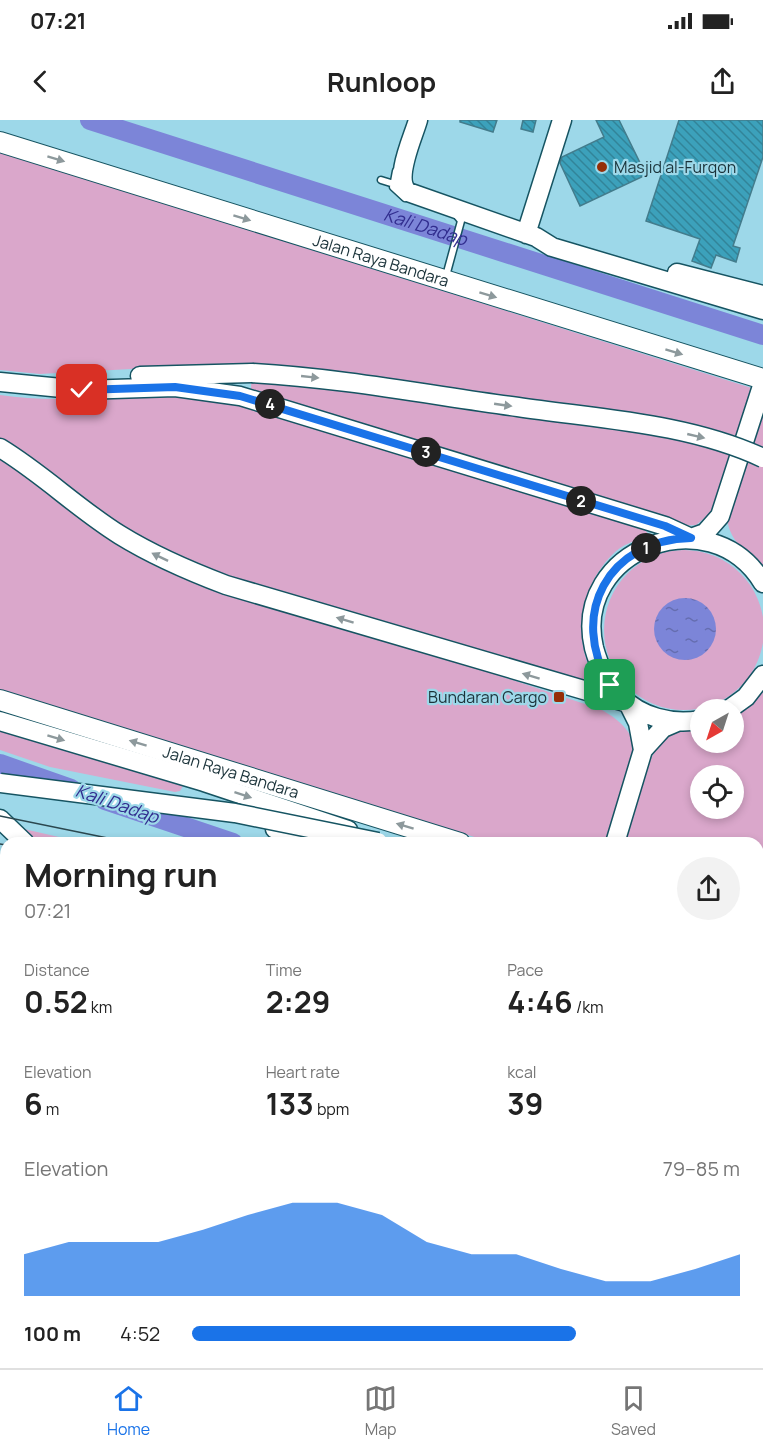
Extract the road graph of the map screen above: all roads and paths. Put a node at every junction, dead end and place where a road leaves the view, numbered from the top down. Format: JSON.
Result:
{"nodes":[{"id":1,"x":416,"y":120,"type":"edge"},
{"id":2,"x":562,"y":120,"type":"edge"},
{"id":3,"x":0,"y":142,"type":"edge"},
{"id":4,"x":381,"y":180,"type":"dead end"},
{"id":5,"x":398,"y":186,"type":"junction"},
{"id":6,"x":531,"y":235,"type":"junction"},
{"id":7,"x":653,"y":273,"type":"junction"},
{"id":8,"x":445,"y":281,"type":"junction"},
{"id":9,"x":763,"y":295,"type":"edge"},
{"id":10,"x":763,"y":310,"type":"edge"},
{"id":11,"x":759,"y":379,"type":"edge"},
{"id":12,"x":0,"y":382,"type":"edge"},
{"id":13,"x":34,"y":386,"type":"junction"},
{"id":14,"x":0,"y":448,"type":"edge"},
{"id":15,"x":763,"y":458,"type":"edge"},
{"id":16,"x":720,"y":516,"type":"junction"},
{"id":17,"x":691,"y":538,"type":"junction"},
{"id":18,"x":730,"y":550,"type":"junction"},
{"id":19,"x":763,"y":583,"type":"edge"},
{"id":20,"x":762,"y":678,"type":"edge"},
{"id":21,"x":743,"y":699,"type":"edge"},
{"id":22,"x":0,"y":700,"type":"edge"},
{"id":23,"x":628,"y":704,"type":"junction"},
{"id":24,"x":0,"y":721,"type":"edge"},
{"id":25,"x":690,"y":721,"type":"edge"},
{"id":26,"x":677,"y":722,"type":"junction"},
{"id":27,"x":643,"y":750,"type":"junction"},
{"id":28,"x":0,"y":775,"type":"edge"},
{"id":29,"x":0,"y":783,"type":"edge"},
{"id":30,"x":0,"y":819,"type":"edge"},
{"id":31,"x":19,"y":837,"type":"edge"},
{"id":32,"x":305,"y":837,"type":"edge"},
{"id":33,"x":357,"y":837,"type":"edge"},
{"id":34,"x":368,"y":837,"type":"edge"},
{"id":35,"x":441,"y":837,"type":"edge"},
{"id":36,"x":617,"y":837,"type":"edge"}],
"edges":[{"from":1,"to":5,"type":"street"},
{"from":2,"to":6,"type":"street"},
{"from":3,"to":8,"type":"main road","name":"Jalan Raya Bandara","one_way":true},
{"from":4,"to":5,"type":"lane"},
{"from":5,"to":6,"type":"street"},
{"from":5,"to":8,"type":"lane"},
{"from":6,"to":7,"type":"street"},
{"from":7,"to":9,"type":"street"},
{"from":7,"to":10,"type":"street"},
{"from":8,"to":11,"type":"main road","name":"Jalan Raya Bandara","one_way":true},
{"from":11,"to":16,"type":"street","name":"Jalan Raya Bandara"},
{"from":12,"to":13,"type":"street"},
{"from":13,"to":15,"type":"street","one_way":true,"bridge":true},
{"from":13,"to":17,"type":"street"},
{"from":23,"to":14,"type":"street","one_way":true},
{"from":16,"to":17,"type":"street"},
{"from":16,"to":18,"type":"street"},
{"from":17,"to":18,"type":"street"},
{"from":17,"to":23,"type":"street"},
{"from":18,"to":19,"type":"street"},
{"from":20,"to":21,"type":"street"},
{"from":35,"to":22,"type":"main road","name":"Jalan Raya Bandara","one_way":true},
{"from":23,"to":26,"type":"street"},
{"from":23,"to":27,"type":"street"},
{"from":24,"to":34,"type":"street","name":"Jalan Raya Bandara","one_way":true},
{"from":25,"to":26,"type":"street"},
{"from":26,"to":27,"type":"street"},
{"from":27,"to":36,"type":"street"},
{"from":28,"to":32,"type":"street","bridge":true},
{"from":29,"to":33,"type":"street","name":"Jalan Raya Bandara","bridge":true},
{"from":30,"to":31,"type":"street"}]}
